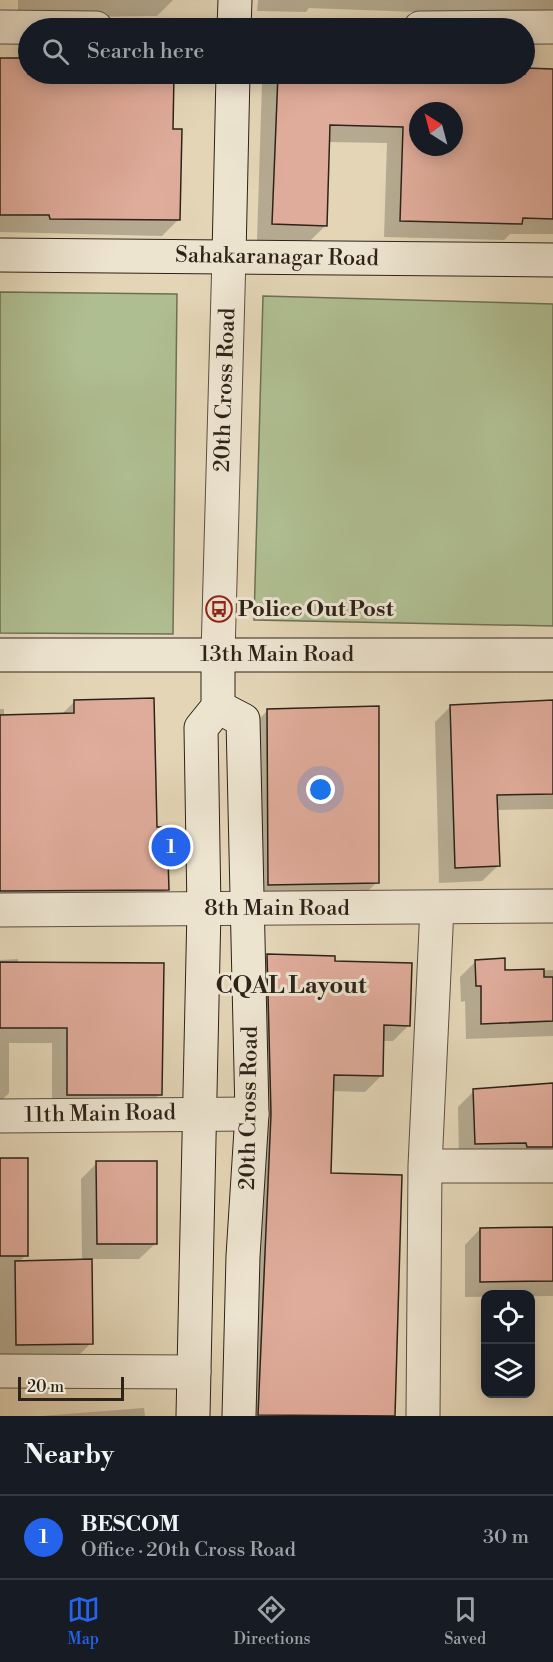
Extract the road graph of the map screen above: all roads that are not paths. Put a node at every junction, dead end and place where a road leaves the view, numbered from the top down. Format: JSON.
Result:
{"nodes":[{"id":1,"x":235,"y":0,"type":"edge"},
{"id":2,"x":234,"y":18,"type":"edge"},
{"id":3,"x":0,"y":27,"type":"edge"},
{"id":4,"x":18,"y":27,"type":"edge"},
{"id":5,"x":535,"y":27,"type":"edge"},
{"id":6,"x":553,"y":27,"type":"edge"},
{"id":7,"x":233,"y":84,"type":"edge"},
{"id":8,"x":0,"y":255,"type":"edge"},
{"id":9,"x":229,"y":256,"type":"junction"},
{"id":10,"x":553,"y":260,"type":"edge"},
{"id":11,"x":218,"y":654,"type":"junction"},
{"id":12,"x":0,"y":655,"type":"edge"},
{"id":13,"x":553,"y":655,"type":"edge"},
{"id":14,"x":218,"y":707,"type":"junction"},
{"id":15,"x":553,"y":906,"type":"edge"},
{"id":16,"x":248,"y":908,"type":"junction"},
{"id":17,"x":437,"y":908,"type":"junction"},
{"id":18,"x":204,"y":909,"type":"junction"},
{"id":19,"x":0,"y":910,"type":"edge"},
{"id":20,"x":199,"y":1113,"type":"junction"},
{"id":21,"x":252,"y":1114,"type":"junction"},
{"id":22,"x":0,"y":1116,"type":"edge"},
{"id":23,"x":425,"y":1166,"type":"junction"},
{"id":24,"x":553,"y":1166,"type":"edge"},
{"id":25,"x":0,"y":1371,"type":"edge"},
{"id":26,"x":194,"y":1372,"type":"junction"},
{"id":27,"x":193,"y":1416,"type":"edge"},
{"id":28,"x":239,"y":1416,"type":"edge"},
{"id":29,"x":423,"y":1416,"type":"edge"}],
"edges":[{"from":1,"to":2,"type":"street"},
{"from":3,"to":4,"type":"street"},
{"from":5,"to":6,"type":"street"},
{"from":7,"to":9,"type":"street","name":"20th Cross Road"},
{"from":8,"to":9,"type":"street","name":"Sahakaranagar Road"},
{"from":9,"to":10,"type":"street","name":"Sahakaranagar Road"},
{"from":9,"to":11,"type":"street","name":"20th Cross Road"},
{"from":11,"to":12,"type":"street","name":"13th Main Road"},
{"from":11,"to":13,"type":"street","name":"13th Main Road"},
{"from":11,"to":14,"type":"street","name":"20th Cross Road"},
{"from":14,"to":16,"type":"street","name":"20th Cross Road"},
{"from":14,"to":18,"type":"street"},
{"from":15,"to":17,"type":"street","name":"8th Main Road"},
{"from":16,"to":17,"type":"street","name":"8th Main Road"},
{"from":16,"to":18,"type":"street","name":"8th Main Road"},
{"from":16,"to":21,"type":"street","name":"20th Cross Road"},
{"from":17,"to":23,"type":"street"},
{"from":18,"to":19,"type":"street","name":"8th Main Road"},
{"from":18,"to":20,"type":"street"},
{"from":20,"to":21,"type":"street","name":"11th Main Road"},
{"from":20,"to":22,"type":"street","name":"11th Main Road"},
{"from":20,"to":26,"type":"street"},
{"from":21,"to":28,"type":"street","name":"20th Cross Road"},
{"from":23,"to":24,"type":"street"},
{"from":23,"to":29,"type":"street"},
{"from":25,"to":26,"type":"street"},
{"from":26,"to":27,"type":"street"}]}
